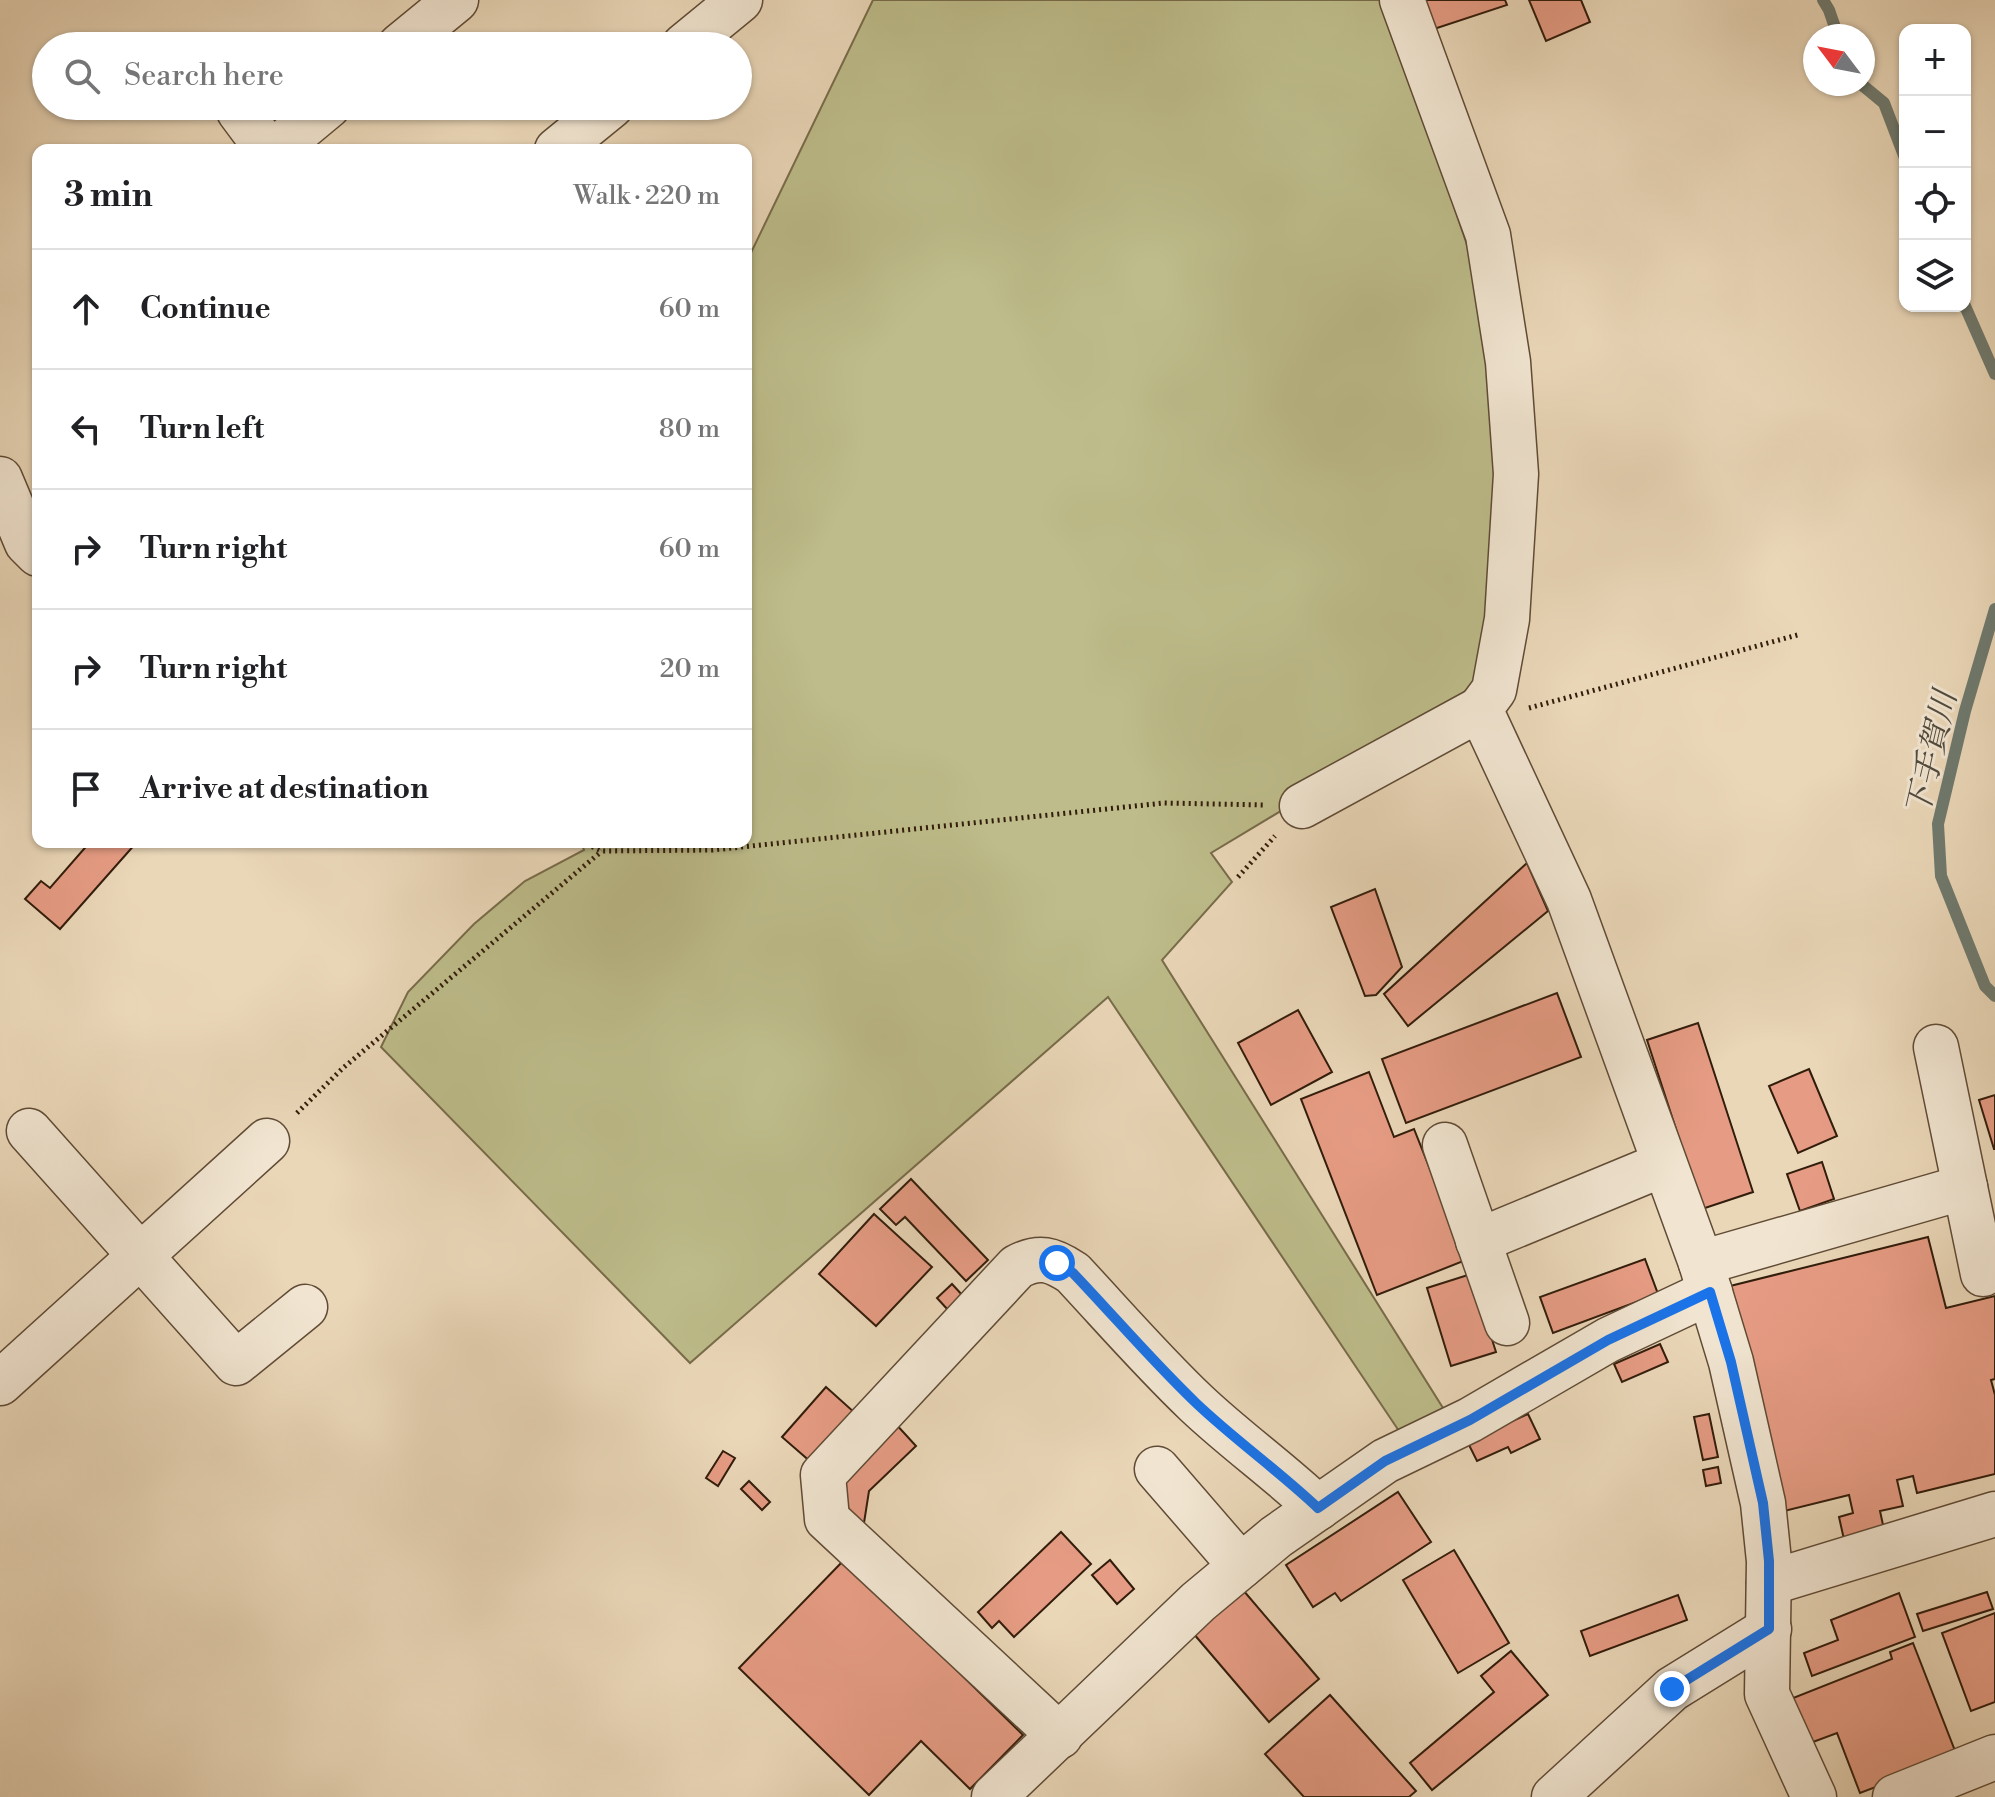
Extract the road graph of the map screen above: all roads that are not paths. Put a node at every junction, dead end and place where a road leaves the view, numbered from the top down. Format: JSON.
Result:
{"nodes":[{"id":1,"x":456,"y":0,"type":"edge"},
{"id":2,"x":740,"y":0,"type":"edge"},
{"id":3,"x":1402,"y":0,"type":"edge"},
{"id":4,"x":417,"y":32,"type":"edge"},
{"id":5,"x":701,"y":32,"type":"edge"},
{"id":6,"x":246,"y":120,"type":"edge"},
{"id":7,"x":311,"y":120,"type":"edge"},
{"id":8,"x":594,"y":120,"type":"edge"},
{"id":9,"x":264,"y":144,"type":"edge"},
{"id":10,"x":282,"y":144,"type":"edge"},
{"id":11,"x":564,"y":144,"type":"edge"},
{"id":12,"x":0,"y":479,"type":"edge"},
{"id":13,"x":32,"y":548,"type":"edge"},
{"id":14,"x":1480,"y":709,"type":"junction"},
{"id":15,"x":1302,"y":806,"type":"road end"},
{"id":16,"x":1936,"y":1047,"type":"dead end"},
{"id":17,"x":29,"y":1131,"type":"dead end"},
{"id":18,"x":267,"y":1141,"type":"road end"},
{"id":19,"x":1445,"y":1145,"type":"dead end"},
{"id":20,"x":1664,"y":1164,"type":"junction"},
{"id":21,"x":1965,"y":1187,"type":"junction"},
{"id":22,"x":1478,"y":1241,"type":"junction"},
{"id":23,"x":139,"y":1257,"type":"junction"},
{"id":24,"x":1983,"y":1274,"type":"dead end"},
{"id":25,"x":1705,"y":1278,"type":"junction"},
{"id":26,"x":305,"y":1307,"type":"dead end"},
{"id":27,"x":1507,"y":1323,"type":"dead end"},
{"id":28,"x":0,"y":1383,"type":"edge"},
{"id":29,"x":1157,"y":1469,"type":"dead end"},
{"id":30,"x":1318,"y":1508,"type":"junction"},
{"id":31,"x":1995,"y":1514,"type":"edge"},
{"id":32,"x":1241,"y":1566,"type":"junction"},
{"id":33,"x":1769,"y":1583,"type":"junction"},
{"id":34,"x":1769,"y":1629,"type":"junction"},
{"id":35,"x":1060,"y":1736,"type":"junction"},
{"id":36,"x":1995,"y":1757,"type":"edge"},
{"id":37,"x":994,"y":1797,"type":"edge"},
{"id":38,"x":1554,"y":1797,"type":"edge"},
{"id":39,"x":1814,"y":1797,"type":"edge"},
{"id":40,"x":1895,"y":1797,"type":"edge"}],
"edges":[{"from":1,"to":4,"type":"street"},
{"from":2,"to":5,"type":"street"},
{"from":3,"to":14,"type":"street"},
{"from":6,"to":9,"type":"street"},
{"from":7,"to":10,"type":"street"},
{"from":8,"to":11,"type":"street"},
{"from":12,"to":13,"type":"street"},
{"from":14,"to":15,"type":"street"},
{"from":14,"to":20,"type":"street"},
{"from":16,"to":21,"type":"street"},
{"from":17,"to":23,"type":"street"},
{"from":18,"to":23,"type":"street"},
{"from":19,"to":22,"type":"street"},
{"from":20,"to":22,"type":"street"},
{"from":20,"to":25,"type":"street"},
{"from":21,"to":24,"type":"street"},
{"from":21,"to":25,"type":"street"},
{"from":22,"to":27,"type":"street"},
{"from":23,"to":26,"type":"street"},
{"from":23,"to":28,"type":"street"},
{"from":25,"to":30,"type":"street"},
{"from":25,"to":33,"type":"street"},
{"from":29,"to":32,"type":"street"},
{"from":30,"to":32,"type":"street"},
{"from":30,"to":35,"type":"street"},
{"from":31,"to":33,"type":"street"},
{"from":32,"to":35,"type":"street"},
{"from":33,"to":34,"type":"street"},
{"from":34,"to":38,"type":"street"},
{"from":34,"to":39,"type":"street"},
{"from":35,"to":37,"type":"street"},
{"from":36,"to":40,"type":"street"}]}
